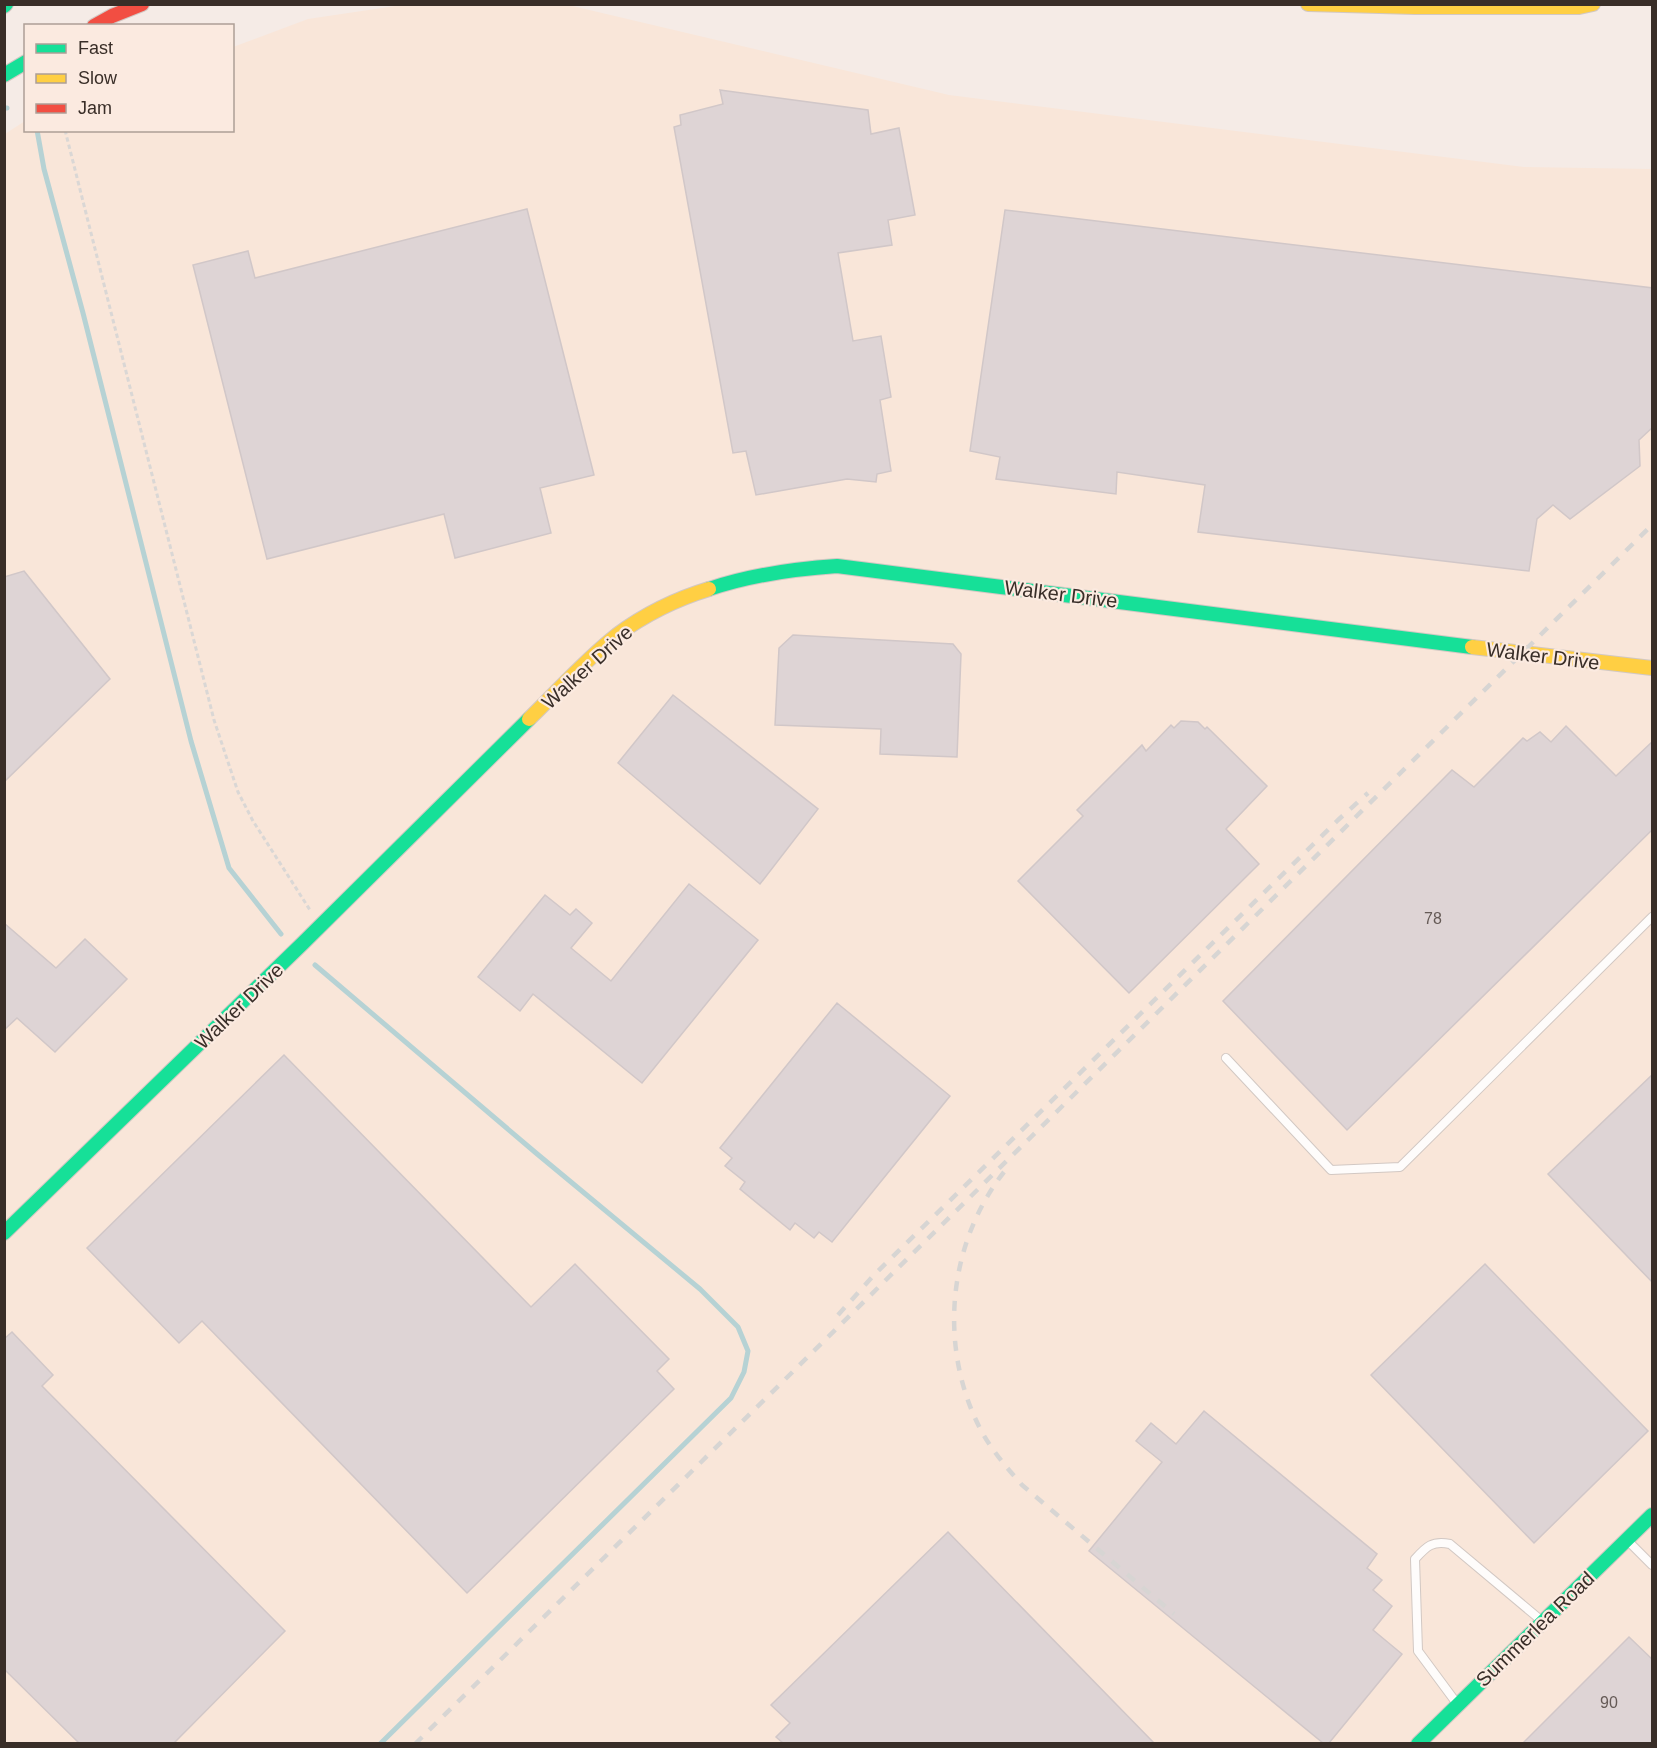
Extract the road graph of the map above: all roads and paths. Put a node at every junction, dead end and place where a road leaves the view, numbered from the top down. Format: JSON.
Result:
{"nodes":[{"id":1,"x":142,"y":4,"type":"edge"},
{"id":2,"x":1308,"y":4,"type":"edge"},
{"id":3,"x":1593,"y":4,"type":"edge"},
{"id":4,"x":98,"y":24,"type":"edge"},
{"id":5,"x":24,"y":63,"type":"edge"},
{"id":6,"x":4,"y":75,"type":"edge"},
{"id":7,"x":65,"y":132,"type":"edge"},
{"id":8,"x":1653,"y":668,"type":"edge"},
{"id":9,"x":1653,"y":916,"type":"edge"},
{"id":10,"x":320,"y":927,"type":"junction"},
{"id":11,"x":1227,"y":1058,"type":"dead end"},
{"id":12,"x":4,"y":1233,"type":"edge"},
{"id":13,"x":1653,"y":1515,"type":"edge"},
{"id":14,"x":1627,"y":1540,"type":"junction"},
{"id":15,"x":1653,"y":1565,"type":"edge"},
{"id":16,"x":1543,"y":1622,"type":"junction"},
{"id":17,"x":1458,"y":1705,"type":"junction"},
{"id":18,"x":1418,"y":1743,"type":"edge"}],
"edges":[{"from":1,"to":4,"type":"main road"},
{"from":2,"to":3,"type":"main road"},
{"from":5,"to":6,"type":"main road"},
{"from":7,"to":10,"type":"path"},
{"from":8,"to":10,"type":"main road","name":"Walker Drive"},
{"from":9,"to":11,"type":"lane"},
{"from":10,"to":12,"type":"main road","name":"Walker Drive"},
{"from":13,"to":14,"type":"main road","name":"Summerlea Road"},
{"from":14,"to":15,"type":"lane"},
{"from":14,"to":16,"type":"main road","name":"Summerlea Road"},
{"from":16,"to":17,"type":"main road","name":"Summerlea Road"},
{"from":16,"to":17,"type":"lane"},
{"from":17,"to":18,"type":"main road","name":"Summerlea Road"}]}
